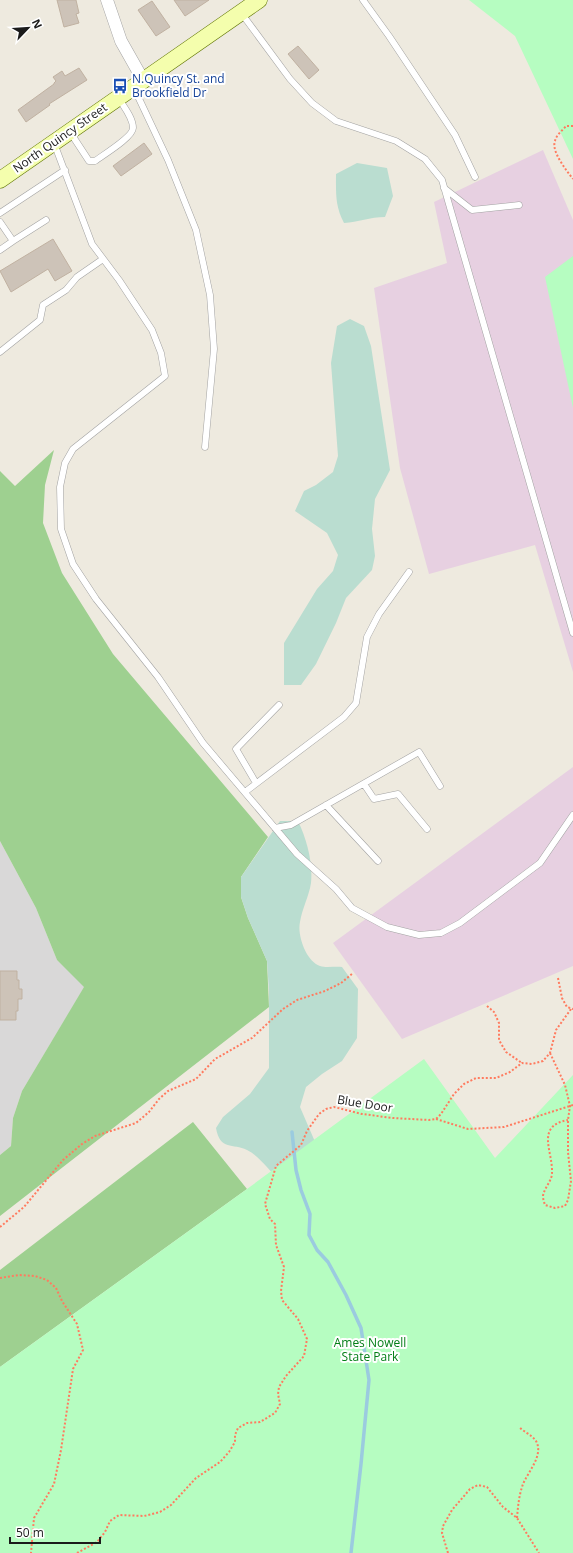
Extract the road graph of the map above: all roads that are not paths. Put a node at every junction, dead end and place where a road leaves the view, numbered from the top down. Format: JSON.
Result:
{"nodes":[{"id":1,"x":107,"y":0,"type":"edge"},
{"id":2,"x":259,"y":0,"type":"edge"},
{"id":3,"x":363,"y":0,"type":"edge"},
{"id":4,"x":241,"y":12,"type":"junction"},
{"id":5,"x":139,"y":84,"type":"junction"},
{"id":6,"x":118,"y":98,"type":"junction"},
{"id":7,"x":70,"y":132,"type":"junction"},
{"id":8,"x":54,"y":142,"type":"junction"},
{"id":9,"x":65,"y":170,"type":"junction"},
{"id":10,"x":475,"y":177,"type":"dead end"},
{"id":11,"x":0,"y":180,"type":"edge"},
{"id":12,"x":444,"y":188,"type":"junction"},
{"id":13,"x":519,"y":205,"type":"dead end"},
{"id":14,"x":0,"y":213,"type":"edge"},
{"id":15,"x":46,"y":220,"type":"dead end"},
{"id":16,"x":0,"y":222,"type":"edge"},
{"id":17,"x":13,"y":241,"type":"junction"},
{"id":18,"x":0,"y":250,"type":"edge"},
{"id":19,"x":103,"y":259,"type":"junction"},
{"id":20,"x":0,"y":352,"type":"edge"},
{"id":21,"x":205,"y":447,"type":"dead end"},
{"id":22,"x":408,"y":572,"type":"dead end"},
{"id":23,"x":573,"y":633,"type":"edge"},
{"id":24,"x":279,"y":705,"type":"dead end"},
{"id":25,"x":256,"y":783,"type":"junction"},
{"id":26,"x":364,"y":784,"type":"junction"},
{"id":27,"x":440,"y":786,"type":"dead end"},
{"id":28,"x":245,"y":792,"type":"junction"},
{"id":29,"x":326,"y":805,"type":"junction"},
{"id":30,"x":573,"y":815,"type":"edge"},
{"id":31,"x":275,"y":828,"type":"junction"},
{"id":32,"x":427,"y":829,"type":"dead end"},
{"id":33,"x":378,"y":861,"type":"dead end"}],
"edges":[{"from":1,"to":5,"type":"street"},
{"from":2,"to":4,"type":"main road","name":"North Quincy Street"},
{"from":3,"to":10,"type":"lane"},
{"from":4,"to":5,"type":"main road","name":"North Quincy Street"},
{"from":4,"to":12,"type":"lane"},
{"from":5,"to":6,"type":"main road","name":"North Quincy Street"},
{"from":5,"to":21,"type":"lane"},
{"from":6,"to":7,"type":"main road","name":"North Quincy Street"},
{"from":6,"to":7,"type":"lane"},
{"from":7,"to":8,"type":"main road","name":"North Quincy Street"},
{"from":8,"to":9,"type":"lane"},
{"from":8,"to":11,"type":"main road","name":"North Quincy Street"},
{"from":9,"to":14,"type":"lane"},
{"from":9,"to":19,"type":"lane"},
{"from":12,"to":13,"type":"lane"},
{"from":12,"to":23,"type":"lane"},
{"from":15,"to":17,"type":"lane"},
{"from":16,"to":17,"type":"lane"},
{"from":17,"to":18,"type":"lane"},
{"from":19,"to":20,"type":"lane"},
{"from":19,"to":28,"type":"lane"},
{"from":22,"to":25,"type":"lane"},
{"from":24,"to":25,"type":"lane"},
{"from":25,"to":28,"type":"lane"},
{"from":26,"to":27,"type":"lane"},
{"from":26,"to":29,"type":"lane"},
{"from":26,"to":32,"type":"lane"},
{"from":28,"to":31,"type":"lane"},
{"from":29,"to":31,"type":"lane"},
{"from":29,"to":33,"type":"lane"},
{"from":30,"to":31,"type":"lane"}]}
